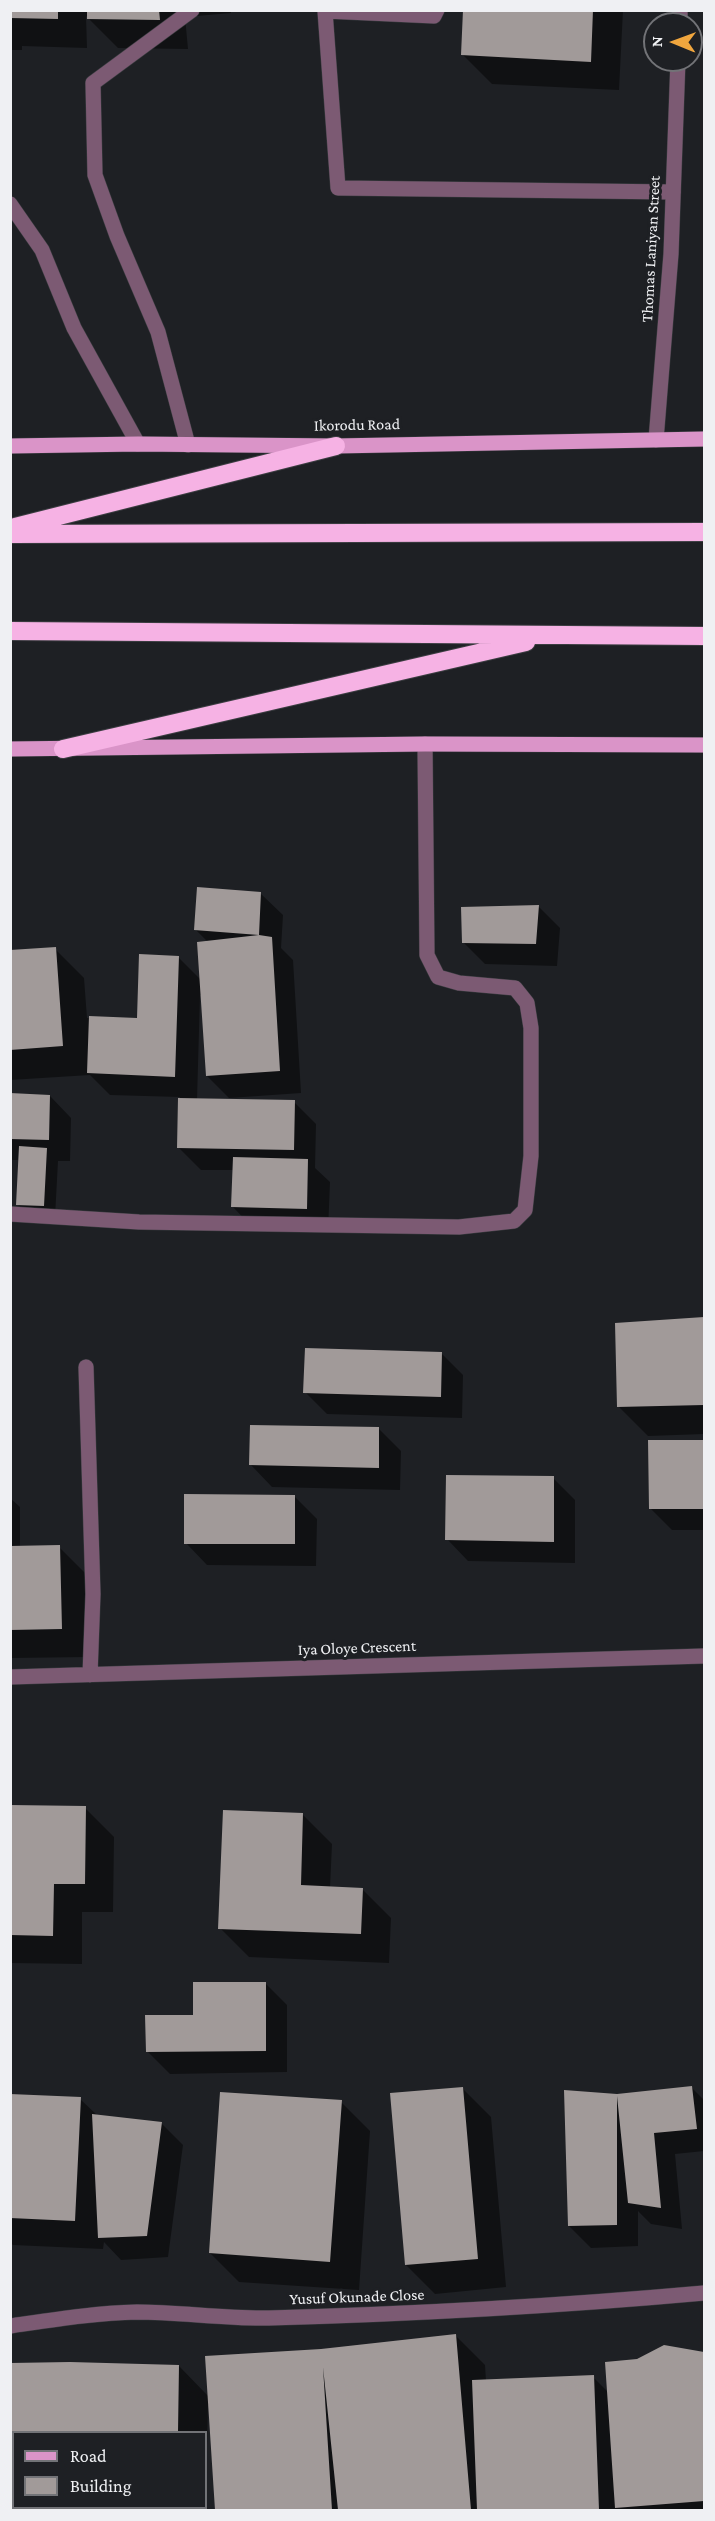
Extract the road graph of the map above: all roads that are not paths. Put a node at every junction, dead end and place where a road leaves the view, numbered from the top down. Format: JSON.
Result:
{"nodes":[{"id":1,"x":192,"y":10,"type":"edge"},
{"id":2,"x":437,"y":10,"type":"edge"},
{"id":3,"x":678,"y":72,"type":"edge"},
{"id":4,"x":673,"y":192,"type":"junction"},
{"id":5,"x":10,"y":204,"type":"edge"},
{"id":6,"x":705,"y":439,"type":"edge"},
{"id":7,"x":656,"y":440,"type":"junction"},
{"id":8,"x":138,"y":444,"type":"junction"},
{"id":9,"x":188,"y":445,"type":"junction"},
{"id":10,"x":10,"y":446,"type":"edge"},
{"id":11,"x":336,"y":446,"type":"junction"},
{"id":12,"x":10,"y":528,"type":"edge"},
{"id":13,"x":705,"y":532,"type":"edge"},
{"id":14,"x":10,"y":534,"type":"edge"},
{"id":15,"x":10,"y":631,"type":"edge"},
{"id":16,"x":556,"y":635,"type":"junction"},
{"id":17,"x":705,"y":636,"type":"edge"},
{"id":18,"x":425,"y":744,"type":"junction"},
{"id":19,"x":705,"y":745,"type":"edge"},
{"id":20,"x":63,"y":749,"type":"junction"},
{"id":21,"x":10,"y":750,"type":"edge"},
{"id":22,"x":10,"y":1215,"type":"edge"},
{"id":23,"x":86,"y":1368,"type":"dead end"},
{"id":24,"x":705,"y":1656,"type":"edge"},
{"id":25,"x":90,"y":1675,"type":"junction"},
{"id":26,"x":10,"y":1677,"type":"edge"},
{"id":27,"x":705,"y":2293,"type":"edge"},
{"id":28,"x":10,"y":2326,"type":"edge"}],
"edges":[{"from":1,"to":9,"type":"street"},
{"from":2,"to":4,"type":"street"},
{"from":3,"to":4,"type":"street","name":"Thomas Laniyan Street"},
{"from":4,"to":7,"type":"street","name":"Thomas Laniyan Street"},
{"from":5,"to":8,"type":"street"},
{"from":6,"to":7,"type":"main road","name":"Ikorodu Road"},
{"from":7,"to":11,"type":"main road","name":"Ikorodu Road"},
{"from":8,"to":9,"type":"main road","name":"Ikorodu Road"},
{"from":8,"to":10,"type":"main road","name":"Ikorodu Road"},
{"from":9,"to":11,"type":"main road","name":"Ikorodu Road"},
{"from":11,"to":12,"type":"highway"},
{"from":13,"to":14,"type":"highway"},
{"from":15,"to":16,"type":"highway"},
{"from":16,"to":17,"type":"highway"},
{"from":16,"to":20,"type":"highway"},
{"from":18,"to":19,"type":"main road"},
{"from":18,"to":20,"type":"main road"},
{"from":18,"to":22,"type":"street"},
{"from":20,"to":21,"type":"main road"},
{"from":23,"to":25,"type":"street"},
{"from":24,"to":25,"type":"street","name":"Iya Oloye Crescent"},
{"from":25,"to":26,"type":"street","name":"Iya Oloye Crescent"},
{"from":27,"to":28,"type":"street","name":"Yusuf Okunade Close"}]}
